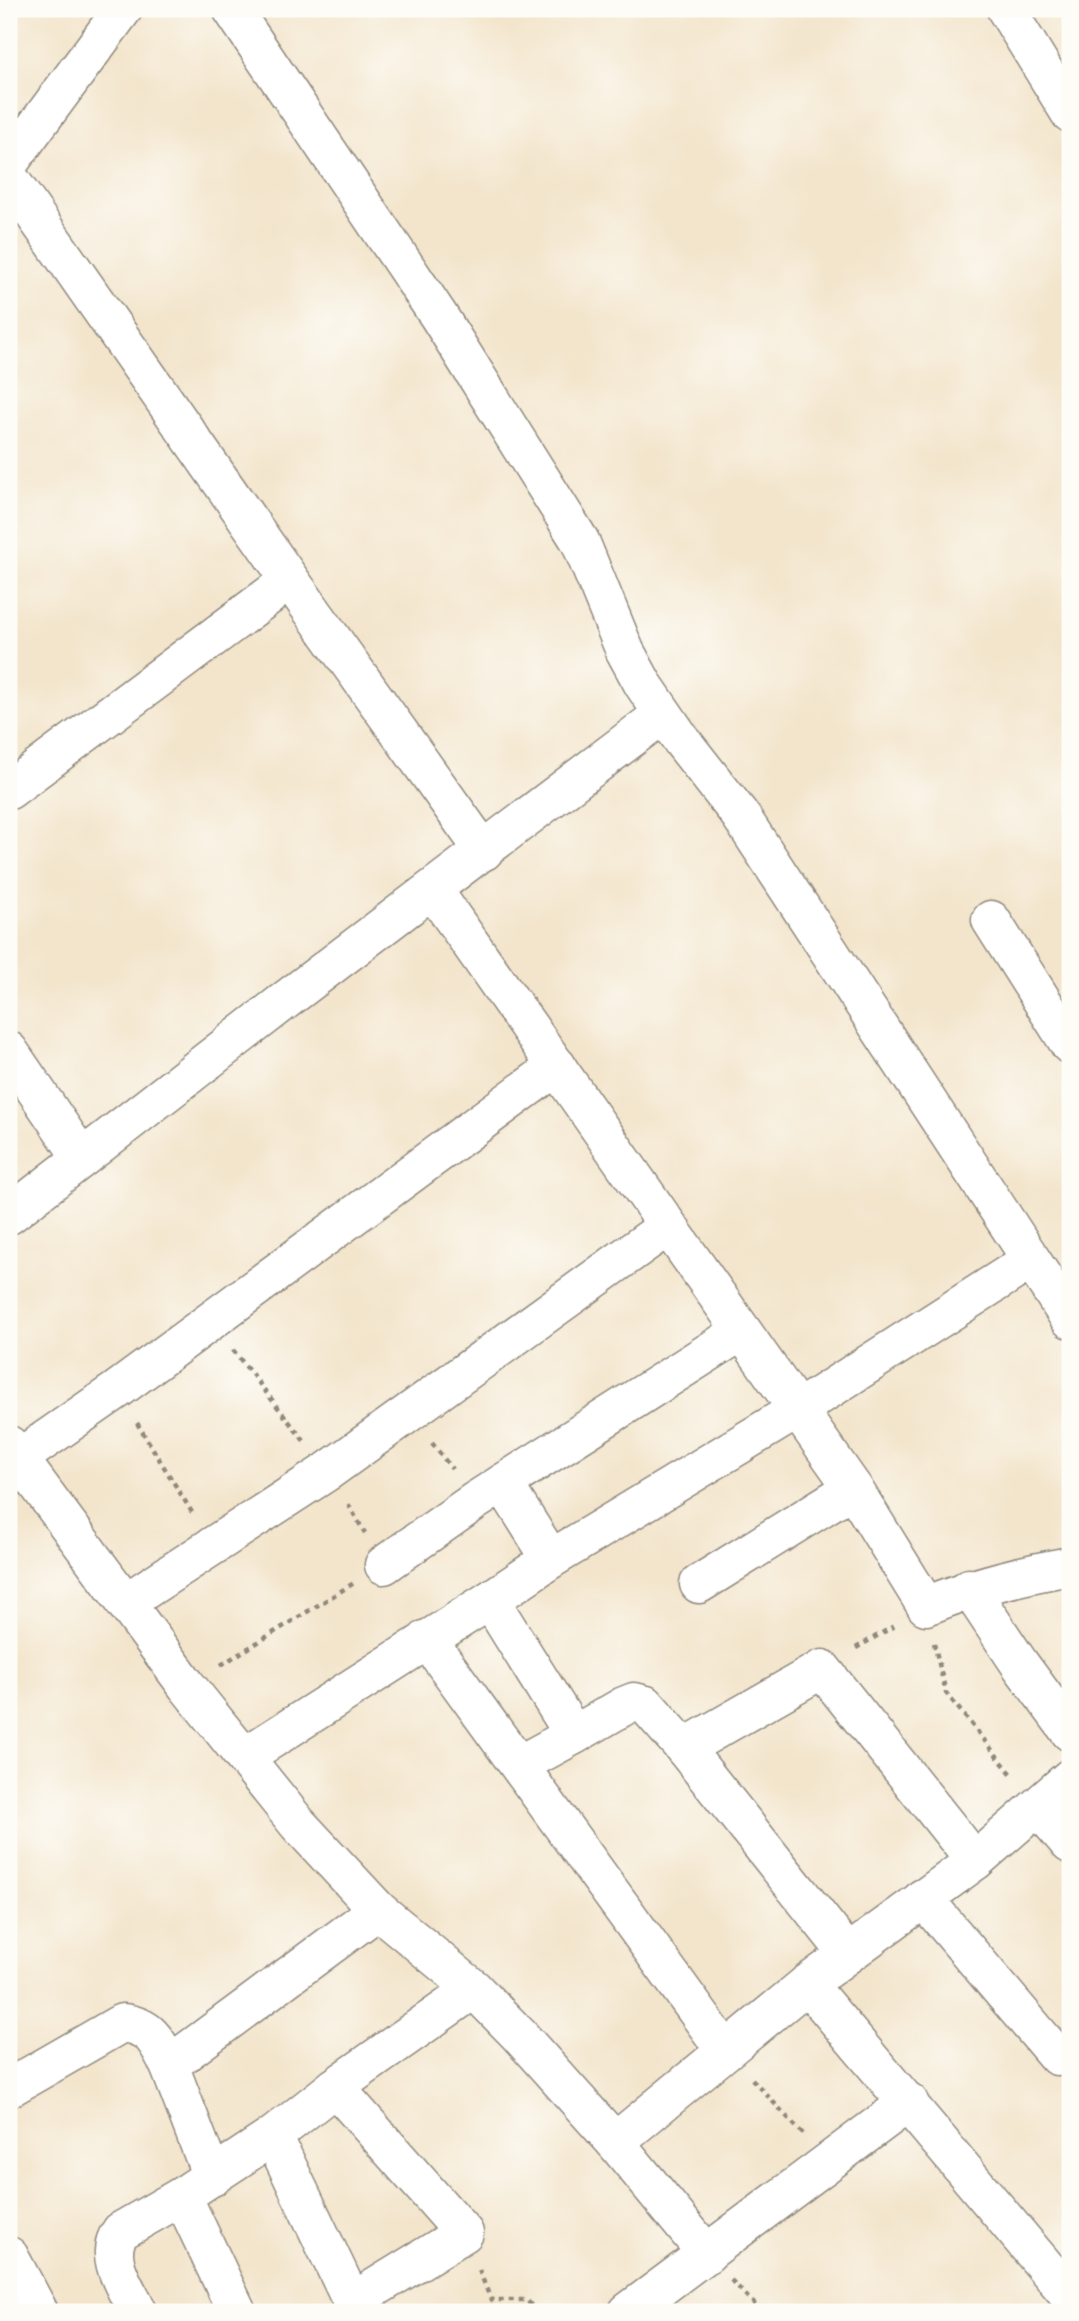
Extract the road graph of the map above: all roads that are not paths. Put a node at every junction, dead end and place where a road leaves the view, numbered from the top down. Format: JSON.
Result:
{"nodes":[{"id":1,"x":123,"y":9,"type":"edge"},
{"id":2,"x":232,"y":9,"type":"edge"},
{"id":3,"x":1006,"y":9,"type":"edge"},
{"id":4,"x":1070,"y":113,"type":"edge"},
{"id":5,"x":9,"y":163,"type":"edge"},
{"id":6,"x":9,"y":178,"type":"edge"},
{"id":7,"x":290,"y":580,"type":"junction"},
{"id":8,"x":663,"y":714,"type":"junction"},
{"id":9,"x":9,"y":790,"type":"edge"},
{"id":10,"x":484,"y":851,"type":"junction"},
{"id":11,"x":433,"y":890,"type":"junction"},
{"id":12,"x":991,"y":920,"type":"dead end"},
{"id":13,"x":1070,"y":1045,"type":"edge"},
{"id":14,"x":9,"y":1051,"type":"edge"},
{"id":15,"x":557,"y":1066,"type":"junction"},
{"id":16,"x":82,"y":1158,"type":"junction"},
{"id":17,"x":9,"y":1215,"type":"edge"},
{"id":18,"x":668,"y":1226,"type":"junction"},
{"id":19,"x":1031,"y":1260,"type":"junction"},
{"id":20,"x":1070,"y":1319,"type":"edge"},
{"id":21,"x":742,"y":1331,"type":"junction"},
{"id":22,"x":797,"y":1410,"type":"junction"},
{"id":23,"x":14,"y":1451,"type":"edge"},
{"id":24,"x":853,"y":1488,"type":"junction"},
{"id":25,"x":489,"y":1492,"type":"junction"},
{"id":26,"x":551,"y":1559,"type":"junction"},
{"id":27,"x":384,"y":1565,"type":"road end"},
{"id":28,"x":1070,"y":1566,"type":"edge"},
{"id":29,"x":699,"y":1584,"type":"dead end"},
{"id":30,"x":969,"y":1588,"type":"junction"},
{"id":31,"x":490,"y":1600,"type":"junction"},
{"id":32,"x":125,"y":1603,"type":"junction"},
{"id":33,"x":427,"y":1639,"type":"junction"},
{"id":34,"x":1070,"y":1732,"type":"edge"},
{"id":35,"x":573,"y":1735,"type":"junction"},
{"id":36,"x":684,"y":1748,"type":"junction"},
{"id":37,"x":244,"y":1757,"type":"junction"},
{"id":38,"x":519,"y":1765,"type":"junction"},
{"id":39,"x":1070,"y":1778,"type":"edge"},
{"id":40,"x":1038,"y":1807,"type":"junction"},
{"id":41,"x":1070,"y":1844,"type":"edge"},
{"id":42,"x":975,"y":1861,"type":"junction"},
{"id":43,"x":923,"y":1898,"type":"junction"},
{"id":44,"x":378,"y":1910,"type":"junction"},
{"id":45,"x":848,"y":1954,"type":"junction"},
{"id":46,"x":807,"y":1984,"type":"junction"},
{"id":47,"x":474,"y":1989,"type":"junction"},
{"id":48,"x":725,"y":2050,"type":"junction"},
{"id":49,"x":1057,"y":2056,"type":"dead end"},
{"id":50,"x":169,"y":2065,"type":"junction"},
{"id":51,"x":335,"y":2087,"type":"junction"},
{"id":52,"x":9,"y":2088,"type":"edge"},
{"id":53,"x":909,"y":2102,"type":"junction"},
{"id":54,"x":273,"y":2136,"type":"junction"},
{"id":55,"x":615,"y":2142,"type":"junction"},
{"id":56,"x":197,"y":2186,"type":"junction"},
{"id":57,"x":707,"y":2254,"type":"junction"},
{"id":58,"x":9,"y":2256,"type":"edge"},
{"id":59,"x":1070,"y":2296,"type":"edge"},
{"id":60,"x":39,"y":2312,"type":"edge"},
{"id":61,"x":138,"y":2312,"type":"edge"},
{"id":62,"x":237,"y":2312,"type":"edge"},
{"id":63,"x":628,"y":2312,"type":"edge"}],
"edges":[{"from":1,"to":5,"type":"street"},
{"from":2,"to":8,"type":"street"},
{"from":3,"to":4,"type":"street"},
{"from":6,"to":7,"type":"street"},
{"from":7,"to":9,"type":"street"},
{"from":7,"to":10,"type":"street"},
{"from":8,"to":10,"type":"street"},
{"from":8,"to":19,"type":"street"},
{"from":10,"to":11,"type":"street"},
{"from":11,"to":15,"type":"street"},
{"from":11,"to":16,"type":"street"},
{"from":12,"to":13,"type":"street"},
{"from":14,"to":16,"type":"street"},
{"from":15,"to":18,"type":"street"},
{"from":15,"to":23,"type":"street"},
{"from":16,"to":17,"type":"street"},
{"from":18,"to":21,"type":"street"},
{"from":18,"to":32,"type":"street"},
{"from":19,"to":20,"type":"street"},
{"from":19,"to":22,"type":"street"},
{"from":21,"to":22,"type":"street"},
{"from":21,"to":25,"type":"street"},
{"from":22,"to":24,"type":"street"},
{"from":22,"to":26,"type":"street"},
{"from":23,"to":32,"type":"street"},
{"from":24,"to":29,"type":"street"},
{"from":24,"to":30,"type":"street"},
{"from":25,"to":26,"type":"street"},
{"from":25,"to":27,"type":"street"},
{"from":26,"to":31,"type":"street"},
{"from":28,"to":30,"type":"street"},
{"from":30,"to":34,"type":"street"},
{"from":31,"to":33,"type":"street"},
{"from":31,"to":35,"type":"street"},
{"from":32,"to":37,"type":"street"},
{"from":33,"to":37,"type":"street"},
{"from":33,"to":38,"type":"street"},
{"from":35,"to":36,"type":"street"},
{"from":35,"to":38,"type":"street"},
{"from":36,"to":42,"type":"street"},
{"from":36,"to":45,"type":"street"},
{"from":37,"to":44,"type":"street"},
{"from":38,"to":48,"type":"street"},
{"from":39,"to":40,"type":"street"},
{"from":40,"to":41,"type":"street"},
{"from":40,"to":42,"type":"street"},
{"from":42,"to":43,"type":"street"},
{"from":43,"to":45,"type":"street"},
{"from":43,"to":49,"type":"street"},
{"from":44,"to":47,"type":"street"},
{"from":44,"to":50,"type":"street"},
{"from":45,"to":46,"type":"street"},
{"from":46,"to":48,"type":"street"},
{"from":46,"to":53,"type":"street"},
{"from":47,"to":51,"type":"street"},
{"from":47,"to":55,"type":"street"},
{"from":48,"to":55,"type":"street"},
{"from":50,"to":52,"type":"street"},
{"from":50,"to":56,"type":"street"},
{"from":51,"to":54,"type":"street"},
{"from":51,"to":54,"type":"street"},
{"from":53,"to":57,"type":"street"},
{"from":53,"to":59,"type":"street"},
{"from":54,"to":56,"type":"street"},
{"from":55,"to":57,"type":"street"},
{"from":56,"to":61,"type":"street"},
{"from":56,"to":62,"type":"street"},
{"from":57,"to":63,"type":"street"},
{"from":58,"to":60,"type":"street"}]}
